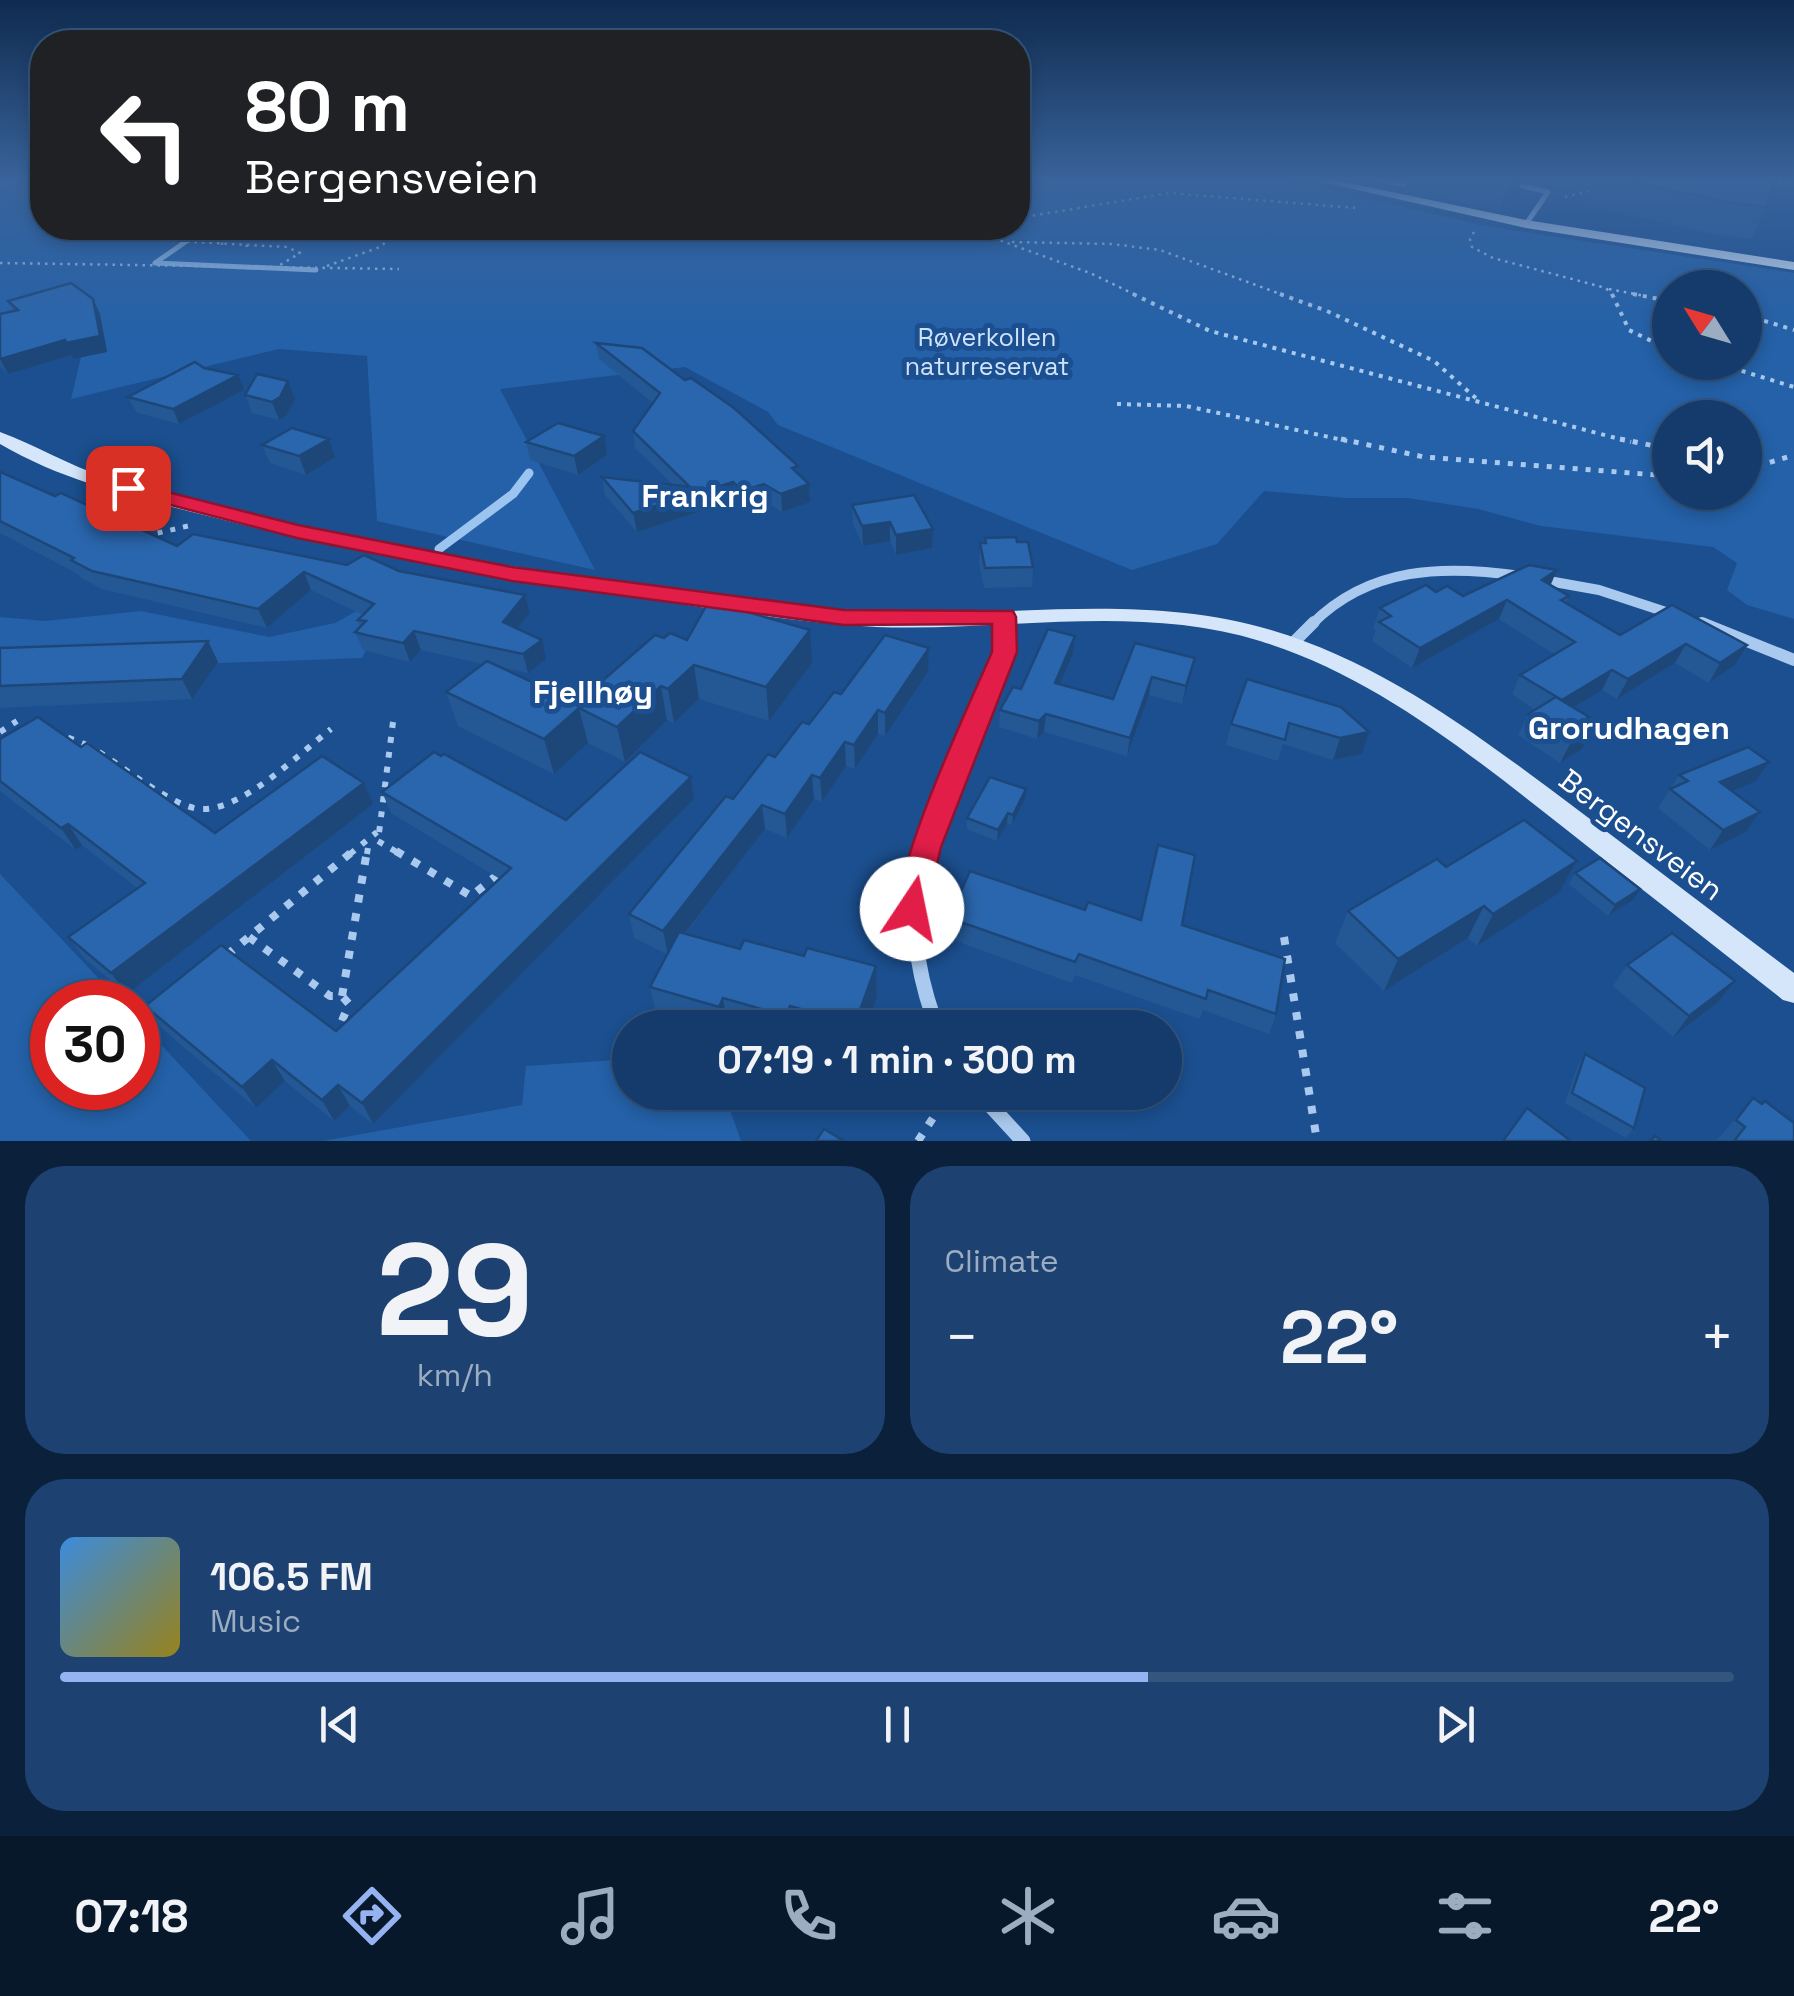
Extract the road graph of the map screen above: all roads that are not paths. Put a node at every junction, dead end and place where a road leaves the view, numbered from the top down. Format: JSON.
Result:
{"nodes":[{"id":1,"x":1579,"y":232,"type":"edge"},
{"id":2,"x":1794,"y":266,"type":"edge"},
{"id":3,"x":0,"y":437,"type":"edge"},
{"id":4,"x":1004,"y":617,"type":"junction"},
{"id":5,"x":1292,"y":644,"type":"junction"},
{"id":6,"x":1794,"y":660,"type":"edge"},
{"id":7,"x":1794,"y":990,"type":"edge"},
{"id":8,"x":929,"y":1010,"type":"edge"},
{"id":9,"x":995,"y":1110,"type":"edge"},
{"id":10,"x":1023,"y":1141,"type":"edge"}],
"edges":[{"from":1,"to":2,"type":"street"},
{"from":3,"to":4,"type":"street","name":"Bergensveien"},
{"from":4,"to":5,"type":"street","name":"Bergensveien"},
{"from":4,"to":8,"type":"street"},
{"from":5,"to":6,"type":"street"},
{"from":5,"to":7,"type":"street","name":"Bergensveien"},
{"from":9,"to":10,"type":"street"}]}
